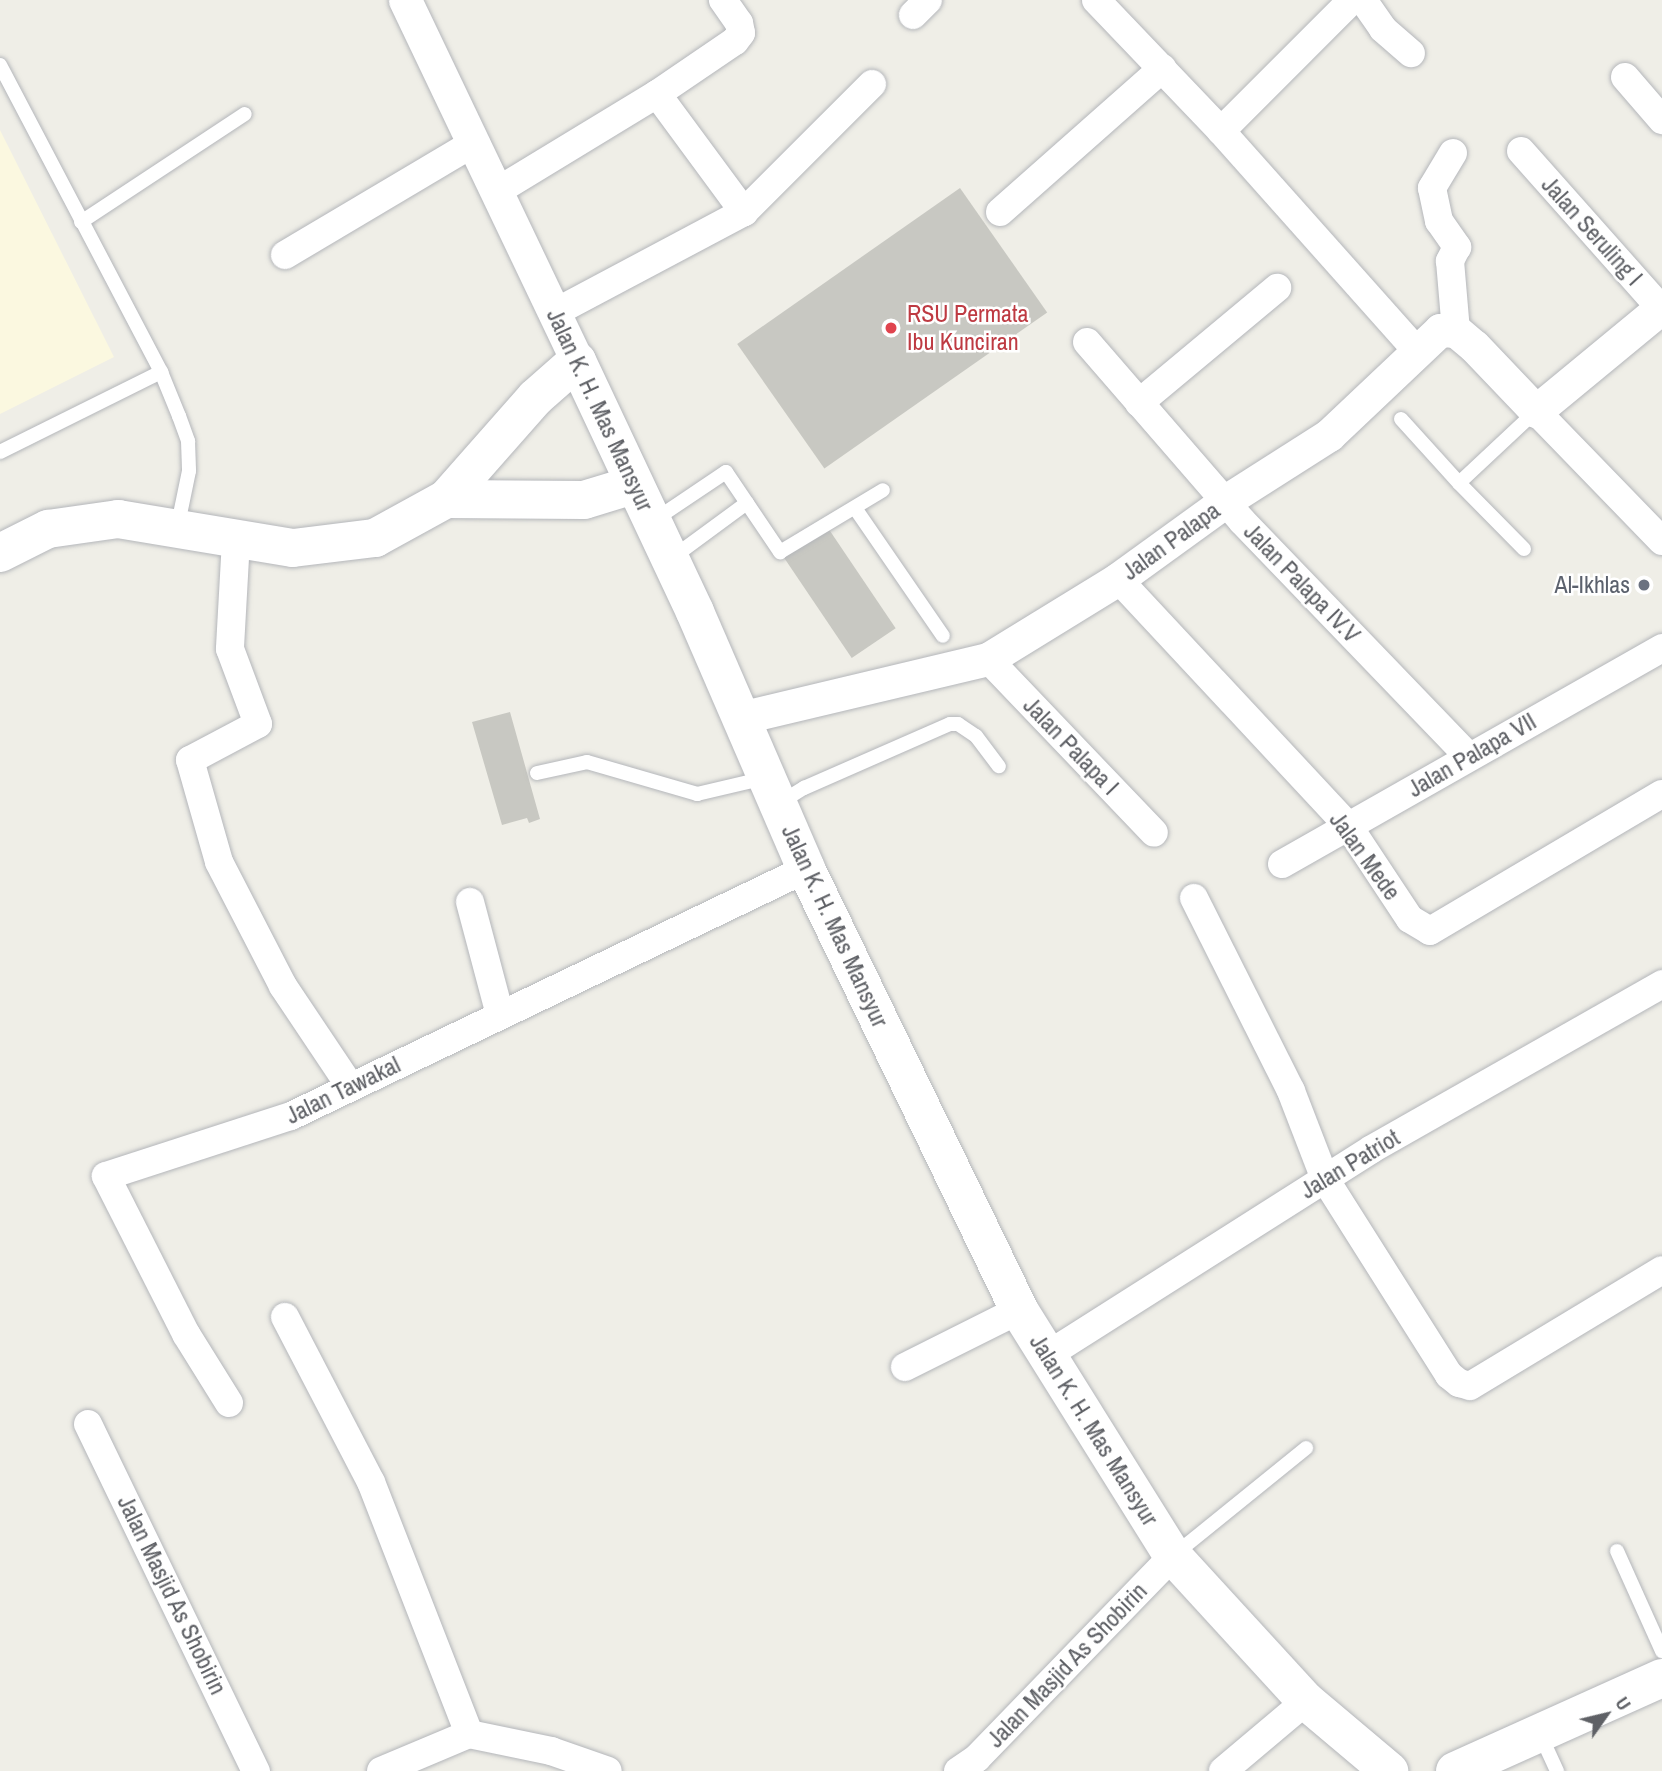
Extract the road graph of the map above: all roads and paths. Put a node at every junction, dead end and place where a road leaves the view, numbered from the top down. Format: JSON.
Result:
{"nodes":[{"id":1,"x":405,"y":0,"type":"edge"},
{"id":2,"x":723,"y":0,"type":"edge"},
{"id":3,"x":1096,"y":0,"type":"edge"},
{"id":4,"x":1352,"y":0,"type":"edge"},
{"id":5,"x":1363,"y":0,"type":"edge"},
{"id":6,"x":1411,"y":53,"type":"dead end"},
{"id":7,"x":0,"y":65,"type":"edge"},
{"id":8,"x":1163,"y":68,"type":"junction"},
{"id":9,"x":1625,"y":77,"type":"dead end"},
{"id":10,"x":872,"y":84,"type":"dead end"},
{"id":11,"x":657,"y":94,"type":"junction"},
{"id":12,"x":245,"y":114,"type":"dead end"},
{"id":13,"x":1662,"y":120,"type":"edge"},
{"id":14,"x":1221,"y":131,"type":"junction"},
{"id":15,"x":475,"y":142,"type":"junction"},
{"id":16,"x":1521,"y":151,"type":"dead end"},
{"id":17,"x":1453,"y":153,"type":"dead end"},
{"id":18,"x":499,"y":190,"type":"junction"},
{"id":19,"x":744,"y":212,"type":"junction"},
{"id":20,"x":1000,"y":212,"type":"dead end"},
{"id":21,"x":81,"y":222,"type":"junction"},
{"id":22,"x":285,"y":255,"type":"dead end"},
{"id":23,"x":1278,"y":288,"type":"dead end"},
{"id":24,"x":1661,"y":309,"type":"edge"},
{"id":25,"x":554,"y":313,"type":"junction"},
{"id":26,"x":1456,"y":331,"type":"junction"},
{"id":27,"x":1087,"y":342,"type":"dead end"},
{"id":28,"x":1418,"y":352,"type":"junction"},
{"id":29,"x":577,"y":361,"type":"junction"},
{"id":30,"x":161,"y":372,"type":"junction"},
{"id":31,"x":1139,"y":403,"type":"junction"},
{"id":32,"x":1536,"y":411,"type":"junction"},
{"id":33,"x":1401,"y":419,"type":"dead end"},
{"id":34,"x":0,"y":452,"type":"edge"},
{"id":35,"x":1459,"y":483,"type":"junction"},
{"id":36,"x":634,"y":485,"type":"junction"},
{"id":37,"x":883,"y":490,"type":"dead end"},
{"id":38,"x":446,"y":499,"type":"junction"},
{"id":39,"x":1227,"y":500,"type":"junction"},
{"id":40,"x":747,"y":503,"type":"junction"},
{"id":41,"x":855,"y":508,"type":"junction"},
{"id":42,"x":652,"y":522,"type":"junction"},
{"id":43,"x":177,"y":532,"type":"junction"},
{"id":44,"x":236,"y":540,"type":"junction"},
{"id":45,"x":1662,"y":541,"type":"edge"},
{"id":46,"x":1524,"y":549,"type":"dead end"},
{"id":47,"x":0,"y":553,"type":"edge"},
{"id":48,"x":670,"y":559,"type":"junction"},
{"id":49,"x":1118,"y":579,"type":"junction"},
{"id":50,"x":943,"y":636,"type":"dead end"},
{"id":51,"x":1662,"y":648,"type":"edge"},
{"id":52,"x":988,"y":659,"type":"junction"},
{"id":53,"x":740,"y":718,"type":"junction"},
{"id":54,"x":1468,"y":756,"type":"junction"},
{"id":55,"x":999,"y":766,"type":"dead end"},
{"id":56,"x":537,"y":774,"type":"dead end"},
{"id":57,"x":772,"y":791,"type":"junction"},
{"id":58,"x":1662,"y":794,"type":"edge"},
{"id":59,"x":1349,"y":827,"type":"junction"},
{"id":60,"x":1154,"y":833,"type":"dead end"},
{"id":61,"x":1282,"y":864,"type":"dead end"},
{"id":62,"x":806,"y":869,"type":"junction"},
{"id":63,"x":1194,"y":898,"type":"dead end"},
{"id":64,"x":470,"y":902,"type":"dead end"},
{"id":65,"x":1662,"y":984,"type":"edge"},
{"id":66,"x":500,"y":1015,"type":"junction"},
{"id":67,"x":350,"y":1086,"type":"junction"},
{"id":68,"x":1325,"y":1179,"type":"junction"},
{"id":69,"x":1662,"y":1270,"type":"edge"},
{"id":70,"x":1019,"y":1310,"type":"junction"},
{"id":71,"x":285,"y":1317,"type":"dead end"},
{"id":72,"x":1046,"y":1356,"type":"junction"},
{"id":73,"x":905,"y":1367,"type":"dead end"},
{"id":74,"x":229,"y":1403,"type":"dead end"},
{"id":75,"x":88,"y":1424,"type":"dead end"},
{"id":76,"x":1306,"y":1448,"type":"dead end"},
{"id":77,"x":1617,"y":1551,"type":"dead end"},
{"id":78,"x":1173,"y":1556,"type":"junction"},
{"id":79,"x":1662,"y":1651,"type":"edge"},
{"id":80,"x":1662,"y":1678,"type":"edge"},
{"id":81,"x":1306,"y":1701,"type":"junction"},
{"id":82,"x":1539,"y":1733,"type":"junction"},
{"id":83,"x":469,"y":1734,"type":"junction"},
{"id":84,"x":249,"y":1770,"type":"edge"},
{"id":85,"x":382,"y":1771,"type":"edge"},
{"id":86,"x":608,"y":1771,"type":"edge"},
{"id":87,"x":958,"y":1771,"type":"edge"},
{"id":88,"x":1223,"y":1771,"type":"edge"},
{"id":89,"x":1389,"y":1771,"type":"edge"},
{"id":90,"x":1455,"y":1771,"type":"edge"},
{"id":91,"x":1557,"y":1771,"type":"edge"}],
"edges":[{"from":1,"to":15,"type":"street","name":"Jalan K. H. Mas Mansyur"},
{"from":2,"to":11,"type":"street"},
{"from":3,"to":8,"type":"street"},
{"from":4,"to":14,"type":"street"},
{"from":5,"to":6,"type":"street"},
{"from":7,"to":21,"type":"lane"},
{"from":8,"to":14,"type":"street"},
{"from":8,"to":20,"type":"street"},
{"from":9,"to":13,"type":"street"},
{"from":10,"to":19,"type":"street"},
{"from":11,"to":18,"type":"street"},
{"from":11,"to":19,"type":"street"},
{"from":12,"to":21,"type":"lane"},
{"from":14,"to":28,"type":"street"},
{"from":15,"to":18,"type":"street","name":"Jalan K. H. Mas Mansyur"},
{"from":15,"to":22,"type":"street"},
{"from":16,"to":24,"type":"street","name":"Jalan Seruling I"},
{"from":17,"to":26,"type":"street"},
{"from":18,"to":25,"type":"street","name":"Jalan K. H. Mas Mansyur"},
{"from":19,"to":25,"type":"street"},
{"from":21,"to":30,"type":"lane"},
{"from":23,"to":31,"type":"street"},
{"from":24,"to":32,"type":"street"},
{"from":25,"to":29,"type":"street","name":"Jalan K. H. Mas Mansyur"},
{"from":26,"to":28,"type":"street","name":"Jalan Palapa"},
{"from":26,"to":32,"type":"street"},
{"from":27,"to":31,"type":"street","name":"Jalan Palapa IV.V"},
{"from":28,"to":39,"type":"street","name":"Jalan Palapa"},
{"from":29,"to":36,"type":"main road","name":"Jalan K. H. Mas Mansyur"},
{"from":29,"to":38,"type":"main road"},
{"from":30,"to":34,"type":"lane"},
{"from":30,"to":43,"type":"lane"},
{"from":31,"to":39,"type":"street","name":"Jalan Palapa IV.V"},
{"from":32,"to":35,"type":"lane"},
{"from":32,"to":45,"type":"street"},
{"from":33,"to":35,"type":"lane"},
{"from":35,"to":46,"type":"lane"},
{"from":36,"to":38,"type":"main road"},
{"from":36,"to":42,"type":"main road","name":"Jalan K. H. Mas Mansyur"},
{"from":37,"to":41,"type":"lane"},
{"from":38,"to":44,"type":"main road"},
{"from":39,"to":49,"type":"street","name":"Jalan Palapa"},
{"from":39,"to":54,"type":"street","name":"Jalan Palapa IV.V"},
{"from":40,"to":41,"type":"lane"},
{"from":40,"to":42,"type":"lane"},
{"from":40,"to":48,"type":"lane"},
{"from":41,"to":50,"type":"lane"},
{"from":42,"to":48,"type":"main road","name":"Jalan K. H. Mas Mansyur"},
{"from":43,"to":44,"type":"main road"},
{"from":43,"to":47,"type":"main road"},
{"from":44,"to":67,"type":"street"},
{"from":48,"to":53,"type":"main road","name":"Jalan K. H. Mas Mansyur"},
{"from":49,"to":52,"type":"street","name":"Jalan Palapa"},
{"from":49,"to":59,"type":"street","name":"Jalan Mede"},
{"from":51,"to":54,"type":"street","name":"Jalan Palapa VII"},
{"from":52,"to":53,"type":"street","name":"Jalan Palapa"},
{"from":52,"to":60,"type":"street","name":"Jalan Palapa I"},
{"from":53,"to":57,"type":"main road","name":"Jalan K. H. Mas Mansyur"},
{"from":54,"to":59,"type":"street","name":"Jalan Palapa VII"},
{"from":55,"to":57,"type":"lane"},
{"from":56,"to":57,"type":"lane"},
{"from":57,"to":62,"type":"main road","name":"Jalan K. H. Mas Mansyur"},
{"from":58,"to":59,"type":"street","name":"Jalan Mede"},
{"from":59,"to":61,"type":"street","name":"Jalan Palapa VII"},
{"from":62,"to":66,"type":"street","name":"Jalan Tawakal"},
{"from":62,"to":70,"type":"main road","name":"Jalan K. H. Mas Mansyur"},
{"from":63,"to":68,"type":"street"},
{"from":64,"to":66,"type":"street"},
{"from":65,"to":68,"type":"street","name":"Jalan Patriot"},
{"from":66,"to":67,"type":"street","name":"Jalan Tawakal"},
{"from":67,"to":74,"type":"street","name":"Jalan Tawakal"},
{"from":68,"to":69,"type":"street"},
{"from":68,"to":72,"type":"street","name":"Jalan Patriot"},
{"from":70,"to":72,"type":"main road","name":"Jalan K. H. Mas Mansyur"},
{"from":70,"to":73,"type":"street"},
{"from":71,"to":83,"type":"street"},
{"from":72,"to":78,"type":"main road","name":"Jalan K. H. Mas Mansyur"},
{"from":75,"to":84,"type":"street","name":"Jalan Masjid As Shobirin"},
{"from":76,"to":78,"type":"lane"},
{"from":77,"to":79,"type":"lane"},
{"from":78,"to":81,"type":"main road","name":"Jalan K. H. Mas Mansyur"},
{"from":78,"to":87,"type":"street","name":"Jalan Masjid As Shobirin"},
{"from":80,"to":82,"type":"main road"},
{"from":81,"to":88,"type":"street"},
{"from":81,"to":89,"type":"main road","name":"Jalan K. H. Mas Mansyur"},
{"from":82,"to":90,"type":"main road"},
{"from":82,"to":91,"type":"lane"},
{"from":83,"to":85,"type":"street"},
{"from":83,"to":86,"type":"street"}]}
